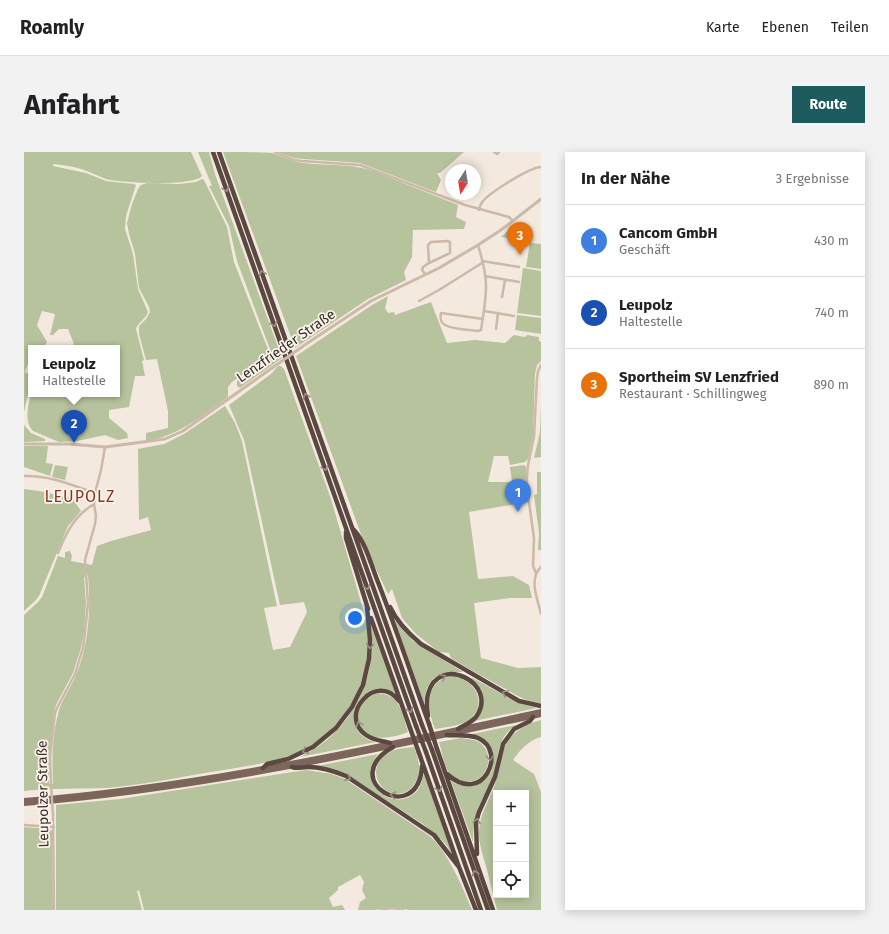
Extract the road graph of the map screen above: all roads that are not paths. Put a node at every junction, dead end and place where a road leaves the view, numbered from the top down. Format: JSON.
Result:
{"nodes":[{"id":1,"x":213,"y":152,"type":"edge"},
{"id":2,"x":219,"y":152,"type":"edge"},
{"id":3,"x":274,"y":152,"type":"edge"},
{"id":4,"x":494,"y":152,"type":"edge"},
{"id":5,"x":499,"y":152,"type":"edge"},
{"id":6,"x":541,"y":167,"type":"edge"},
{"id":7,"x":541,"y":199,"type":"edge"},
{"id":8,"x":479,"y":210,"type":"junction"},
{"id":9,"x":513,"y":220,"type":"junction"},
{"id":10,"x":478,"y":245,"type":"junction"},
{"id":11,"x":482,"y":262,"type":"junction"},
{"id":12,"x":429,"y":263,"type":"junction"},
{"id":13,"x":519,"y":267,"type":"dead end"},
{"id":14,"x":424,"y":274,"type":"junction"},
{"id":15,"x":485,"y":276,"type":"junction"},
{"id":16,"x":505,"y":280,"type":"junction"},
{"id":17,"x":519,"y":282,"type":"dead end"},
{"id":18,"x":502,"y":297,"type":"dead end"},
{"id":19,"x":419,"y":300,"type":"dead end"},
{"id":20,"x":484,"y":311,"type":"junction"},
{"id":21,"x":498,"y":313,"type":"junction"},
{"id":22,"x":514,"y":316,"type":"dead end"},
{"id":23,"x":483,"y":319,"type":"junction"},
{"id":24,"x":496,"y":329,"type":"dead end"},
{"id":25,"x":541,"y":365,"type":"edge"},
{"id":26,"x":24,"y":444,"type":"edge"},
{"id":27,"x":106,"y":447,"type":"junction"},
{"id":28,"x":24,"y":476,"type":"edge"},
{"id":29,"x":95,"y":493,"type":"junction"},
{"id":30,"x":94,"y":504,"type":"junction"},
{"id":31,"x":345,"y":524,"type":"junction"},
{"id":32,"x":352,"y":528,"type":"junction"},
{"id":33,"x":58,"y":553,"type":"dead end"},
{"id":34,"x":541,"y":567,"type":"edge"},
{"id":35,"x":536,"y":573,"type":"junction"},
{"id":36,"x":384,"y":598,"type":"junction"},
{"id":37,"x":367,"y":607,"type":"junction"},
{"id":38,"x":541,"y":614,"type":"edge"},
{"id":39,"x":541,"y":706,"type":"edge"},
{"id":40,"x":403,"y":708,"type":"junction"},
{"id":41,"x":541,"y":711,"type":"edge"},
{"id":42,"x":541,"y":715,"type":"edge"},
{"id":43,"x":533,"y":717,"type":"junction"},
{"id":44,"x":428,"y":724,"type":"junction"},
{"id":45,"x":458,"y":729,"type":"junction"},
{"id":46,"x":447,"y":736,"type":"junction"},
{"id":47,"x":391,"y":745,"type":"junction"},
{"id":48,"x":422,"y":762,"type":"junction"},
{"id":49,"x":292,"y":766,"type":"junction"},
{"id":50,"x":263,"y":768,"type":"junction"},
{"id":51,"x":446,"y":773,"type":"junction"},
{"id":52,"x":24,"y":800,"type":"edge"},
{"id":53,"x":24,"y":804,"type":"edge"},
{"id":54,"x":24,"y":825,"type":"edge"},
{"id":55,"x":54,"y":827,"type":"junction"},
{"id":56,"x":477,"y":860,"type":"junction"},
{"id":57,"x":459,"y":867,"type":"junction"},
{"id":58,"x":54,"y":910,"type":"edge"},
{"id":59,"x":380,"y":910,"type":"edge"},
{"id":60,"x":403,"y":910,"type":"edge"},
{"id":61,"x":476,"y":910,"type":"edge"},
{"id":62,"x":481,"y":910,"type":"edge"},
{"id":63,"x":488,"y":910,"type":"edge"},
{"id":64,"x":493,"y":910,"type":"edge"}],
"edges":[{"from":1,"to":31,"type":"highway","one_way":true},
{"from":32,"to":2,"type":"highway","one_way":true},
{"from":3,"to":8,"type":"street"},
{"from":4,"to":5,"type":"street"},
{"from":6,"to":8,"type":"street"},
{"from":7,"to":9,"type":"street","name":"Lenzfrieder Straße"},
{"from":8,"to":9,"type":"street"},
{"from":9,"to":10,"type":"street","name":"Lenzfrieder Straße"},
{"from":10,"to":11,"type":"street"},
{"from":10,"to":14,"type":"street","name":"Lenzfrieder Straße"},
{"from":11,"to":13,"type":"street"},
{"from":11,"to":15,"type":"street"},
{"from":11,"to":19,"type":"street"},
{"from":12,"to":12,"type":"street"},
{"from":12,"to":14,"type":"street"},
{"from":14,"to":27,"type":"street","name":"Lenzfrieder Straße","bridge":true},
{"from":15,"to":16,"type":"street"},
{"from":15,"to":20,"type":"street"},
{"from":16,"to":17,"type":"street"},
{"from":16,"to":18,"type":"street"},
{"from":20,"to":21,"type":"street"},
{"from":20,"to":23,"type":"street"},
{"from":21,"to":22,"type":"street"},
{"from":21,"to":24,"type":"street"},
{"from":23,"to":23,"type":"street"},
{"from":25,"to":35,"type":"street"},
{"from":26,"to":27,"type":"street","name":"Lenzfrieder Straße"},
{"from":27,"to":29,"type":"street","name":"Leupolzer Straße"},
{"from":28,"to":29,"type":"street"},
{"from":29,"to":30,"type":"street","name":"Leupolzer Straße"},
{"from":30,"to":33,"type":"street"},
{"from":30,"to":55,"type":"street","name":"Leupolzer Straße","bridge":true},
{"from":31,"to":37,"type":"highway"},
{"from":31,"to":62,"type":"highway","one_way":true,"bridge":true},
{"from":32,"to":36,"type":"highway"},
{"from":63,"to":32,"type":"highway","one_way":true,"bridge":true},
{"from":34,"to":35,"type":"street"},
{"from":35,"to":38,"type":"street"},
{"from":39,"to":36,"type":"highway","one_way":true},
{"from":36,"to":44,"type":"highway"},
{"from":37,"to":40,"type":"highway"},
{"from":37,"to":50,"type":"highway","one_way":true},
{"from":47,"to":40,"type":"highway","one_way":true},
{"from":40,"to":48,"type":"highway","bridge":true},
{"from":41,"to":45,"type":"main road"},
{"from":42,"to":43,"type":"main road"},
{"from":43,"to":46,"type":"main road"},
{"from":56,"to":43,"type":"highway","one_way":true},
{"from":44,"to":45,"type":"highway","one_way":true},
{"from":44,"to":51,"type":"highway","bridge":true},
{"from":45,"to":47,"type":"main road"},
{"from":46,"to":47,"type":"main road"},
{"from":46,"to":51,"type":"highway","one_way":true},
{"from":48,"to":47,"type":"highway","one_way":true},
{"from":47,"to":49,"type":"main road"},
{"from":47,"to":50,"type":"main road"},
{"from":48,"to":57,"type":"highway"},
{"from":49,"to":53,"type":"main road"},
{"from":49,"to":57,"type":"highway","one_way":true},
{"from":50,"to":52,"type":"main road"},
{"from":51,"to":56,"type":"highway"},
{"from":54,"to":55,"type":"street"},
{"from":55,"to":58,"type":"street","name":"Leupolzer Straße"},
{"from":56,"to":64,"type":"highway"},
{"from":57,"to":61,"type":"highway"},
{"from":59,"to":60,"type":"street"}]}
